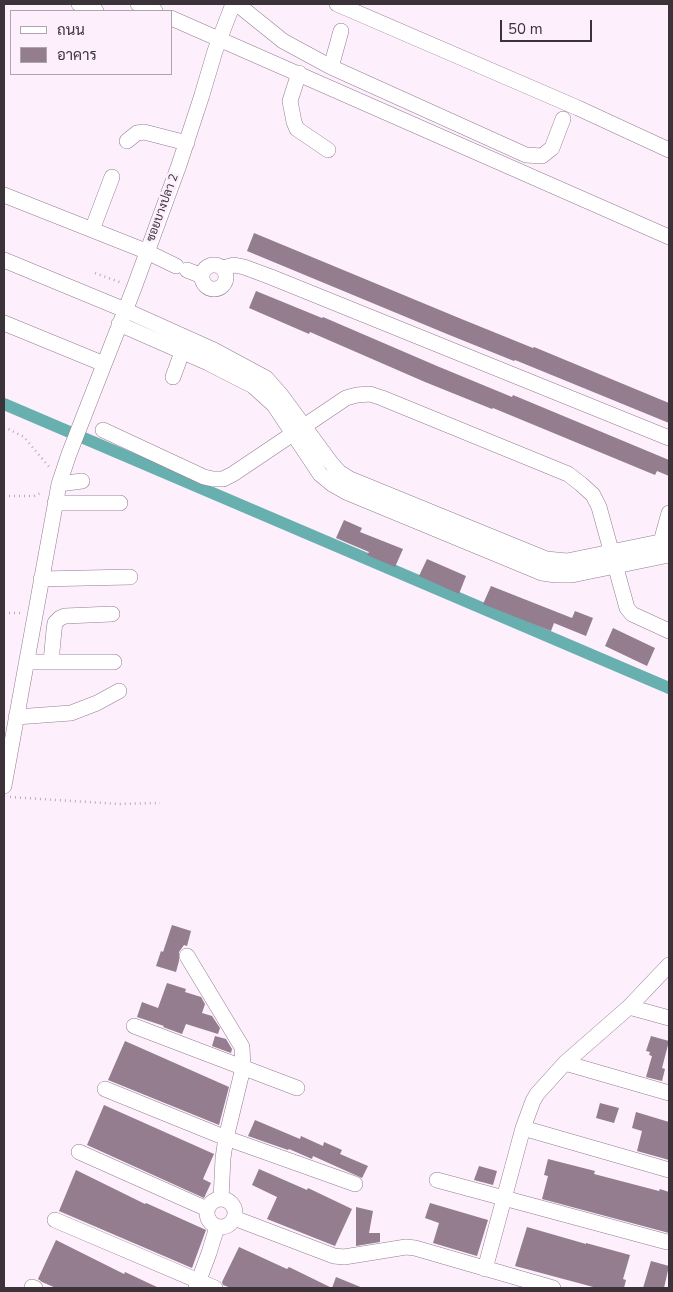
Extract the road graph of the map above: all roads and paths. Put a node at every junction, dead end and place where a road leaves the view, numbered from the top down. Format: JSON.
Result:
{"nodes":[{"id":1,"x":78,"y":4,"type":"edge"},
{"id":2,"x":138,"y":4,"type":"edge"},
{"id":3,"x":235,"y":4,"type":"edge"},
{"id":4,"x":337,"y":4,"type":"edge"},
{"id":5,"x":93,"y":10,"type":"edge"},
{"id":6,"x":153,"y":10,"type":"edge"},
{"id":7,"x":172,"y":18,"type":"edge"},
{"id":8,"x":341,"y":31,"type":"dead end"},
{"id":9,"x":220,"y":38,"type":"junction"},
{"id":10,"x":331,"y":67,"type":"junction"},
{"id":11,"x":299,"y":73,"type":"junction"},
{"id":12,"x":563,"y":119,"type":"dead end"},
{"id":13,"x":127,"y":142,"type":"dead end"},
{"id":14,"x":187,"y":143,"type":"junction"},
{"id":15,"x":328,"y":150,"type":"dead end"},
{"id":16,"x":669,"y":150,"type":"edge"},
{"id":17,"x":112,"y":177,"type":"dead end"},
{"id":18,"x":4,"y":195,"type":"edge"},
{"id":19,"x":92,"y":230,"type":"junction"},
{"id":20,"x":669,"y":237,"type":"edge"},
{"id":21,"x":147,"y":252,"type":"junction"},
{"id":22,"x":4,"y":260,"type":"edge"},
{"id":23,"x":95,"y":273,"type":"dead end"},
{"id":24,"x":134,"y":288,"type":"junction"},
{"id":25,"x":125,"y":310,"type":"junction"},
{"id":26,"x":4,"y":323,"type":"edge"},
{"id":27,"x":119,"y":324,"type":"junction"},
{"id":28,"x":182,"y":352,"type":"junction"},
{"id":29,"x":211,"y":357,"type":"junction"},
{"id":30,"x":104,"y":364,"type":"junction"},
{"id":31,"x":173,"y":377,"type":"dead end"},
{"id":32,"x":4,"y":427,"type":"edge"},
{"id":33,"x":103,"y":430,"type":"dead end"},
{"id":34,"x":299,"y":430,"type":"junction"},
{"id":35,"x":669,"y":438,"type":"edge"},
{"id":36,"x":82,"y":481,"type":"dead end"},
{"id":37,"x":59,"y":484,"type":"junction"},
{"id":38,"x":4,"y":496,"type":"edge"},
{"id":39,"x":55,"y":503,"type":"junction"},
{"id":40,"x":120,"y":503,"type":"dead end"},
{"id":41,"x":669,"y":513,"type":"edge"},
{"id":42,"x":665,"y":541,"type":"edge"},
{"id":43,"x":669,"y":555,"type":"edge"},
{"id":44,"x":613,"y":558,"type":"junction"},
{"id":45,"x":130,"y":576,"type":"dead end"},
{"id":46,"x":41,"y":579,"type":"junction"},
{"id":47,"x":4,"y":613,"type":"edge"},
{"id":48,"x":35,"y":613,"type":"junction"},
{"id":49,"x":112,"y":614,"type":"dead end"},
{"id":50,"x":669,"y":631,"type":"edge"},
{"id":51,"x":27,"y":662,"type":"junction"},
{"id":52,"x":51,"y":662,"type":"junction"},
{"id":53,"x":114,"y":662,"type":"dead end"},
{"id":54,"x":119,"y":691,"type":"dead end"},
{"id":55,"x":16,"y":717,"type":"junction"},
{"id":56,"x":4,"y":786,"type":"edge"},
{"id":57,"x":4,"y":797,"type":"edge"},
{"id":58,"x":160,"y":803,"type":"dead end"},
{"id":59,"x":187,"y":956,"type":"dead end"},
{"id":60,"x":669,"y":965,"type":"edge"},
{"id":61,"x":629,"y":1006,"type":"junction"},
{"id":62,"x":669,"y":1018,"type":"edge"},
{"id":63,"x":134,"y":1026,"type":"dead end"},
{"id":64,"x":565,"y":1063,"type":"junction"},
{"id":65,"x":243,"y":1068,"type":"junction"},
{"id":66,"x":297,"y":1088,"type":"dead end"},
{"id":67,"x":105,"y":1089,"type":"dead end"},
{"id":68,"x":669,"y":1093,"type":"edge"},
{"id":69,"x":523,"y":1128,"type":"junction"},
{"id":70,"x":226,"y":1138,"type":"junction"},
{"id":71,"x":79,"y":1152,"type":"dead end"},
{"id":72,"x":669,"y":1170,"type":"edge"},
{"id":73,"x":437,"y":1180,"type":"dead end"},
{"id":74,"x":355,"y":1184,"type":"dead end"},
{"id":75,"x":505,"y":1198,"type":"junction"},
{"id":76,"x":221,"y":1199,"type":"junction"},
{"id":77,"x":207,"y":1209,"type":"junction"},
{"id":78,"x":234,"y":1218,"type":"junction"},
{"id":79,"x":55,"y":1220,"type":"dead end"},
{"id":80,"x":217,"y":1227,"type":"junction"},
{"id":81,"x":667,"y":1242,"type":"dead end"},
{"id":82,"x":485,"y":1269,"type":"junction"},
{"id":83,"x":197,"y":1285,"type":"edge"},
{"id":84,"x":215,"y":1288,"type":"edge"},
{"id":85,"x":552,"y":1288,"type":"edge"}],
"edges":[{"from":1,"to":5,"type":"street"},
{"from":2,"to":6,"type":"street"},
{"from":3,"to":9,"type":"street","name":"ซอยบางปลา 2"},
{"from":3,"to":10,"type":"street"},
{"from":4,"to":16,"type":"street"},
{"from":7,"to":9,"type":"street"},
{"from":8,"to":10,"type":"street"},
{"from":9,"to":11,"type":"street"},
{"from":9,"to":14,"type":"street","name":"ซอยบางปลา 2"},
{"from":10,"to":12,"type":"street"},
{"from":11,"to":15,"type":"street"},
{"from":11,"to":20,"type":"street"},
{"from":13,"to":14,"type":"street"},
{"from":14,"to":21,"type":"street","name":"ซอยบางปลา 2"},
{"from":17,"to":19,"type":"street"},
{"from":18,"to":19,"type":"street"},
{"from":19,"to":21,"type":"street"},
{"from":21,"to":24,"type":"street","name":"ซอยบางปลา 2"},
{"from":21,"to":35,"type":"street"},
{"from":22,"to":25,"type":"street"},
{"from":23,"to":24,"type":"path"},
{"from":24,"to":25,"type":"street","name":"ซอยบางปลา 2"},
{"from":25,"to":27,"type":"street","name":"ซอยบางปลา 2"},
{"from":25,"to":29,"type":"street"},
{"from":26,"to":30,"type":"street"},
{"from":27,"to":28,"type":"street"},
{"from":27,"to":30,"type":"street","name":"ซอยบางปลา 2"},
{"from":28,"to":29,"type":"street"},
{"from":28,"to":31,"type":"street"},
{"from":29,"to":34,"type":"street"},
{"from":30,"to":37,"type":"street","name":"ซอยบางปลา 2"},
{"from":32,"to":37,"type":"path"},
{"from":33,"to":34,"type":"street"},
{"from":34,"to":44,"type":"street"},
{"from":34,"to":44,"type":"street"},
{"from":36,"to":37,"type":"street"},
{"from":37,"to":38,"type":"path"},
{"from":37,"to":39,"type":"street","name":"ซอยบางปลา 2"},
{"from":39,"to":40,"type":"street"},
{"from":39,"to":46,"type":"street","name":"ซอยบางปลา 2"},
{"from":41,"to":42,"type":"street"},
{"from":42,"to":44,"type":"street"},
{"from":43,"to":44,"type":"street"},
{"from":44,"to":50,"type":"street"},
{"from":45,"to":46,"type":"street"},
{"from":46,"to":48,"type":"street","name":"ซอยบางปลา 2"},
{"from":47,"to":48,"type":"path"},
{"from":48,"to":51,"type":"street","name":"ซอยบางปลา 2"},
{"from":49,"to":52,"type":"street"},
{"from":51,"to":52,"type":"street"},
{"from":51,"to":55,"type":"street","name":"ซอยบางปลา 2"},
{"from":52,"to":53,"type":"street"},
{"from":54,"to":55,"type":"street"},
{"from":55,"to":56,"type":"street","name":"ซอยบางปลา 2"},
{"from":57,"to":58,"type":"path"},
{"from":59,"to":65,"type":"street"},
{"from":60,"to":61,"type":"street"},
{"from":61,"to":62,"type":"street"},
{"from":61,"to":64,"type":"street"},
{"from":63,"to":65,"type":"street"},
{"from":64,"to":68,"type":"street"},
{"from":64,"to":69,"type":"street"},
{"from":65,"to":66,"type":"street"},
{"from":65,"to":70,"type":"street"},
{"from":67,"to":70,"type":"street"},
{"from":69,"to":72,"type":"street"},
{"from":69,"to":75,"type":"street"},
{"from":70,"to":74,"type":"street"},
{"from":70,"to":76,"type":"street"},
{"from":71,"to":77,"type":"street"},
{"from":73,"to":75,"type":"street"},
{"from":75,"to":81,"type":"street"},
{"from":75,"to":82,"type":"street"},
{"from":76,"to":77,"type":"street"},
{"from":76,"to":78,"type":"street"},
{"from":77,"to":80,"type":"street"},
{"from":78,"to":80,"type":"street"},
{"from":78,"to":82,"type":"street"},
{"from":79,"to":83,"type":"street"},
{"from":80,"to":83,"type":"street"},
{"from":82,"to":85,"type":"street"},
{"from":83,"to":84,"type":"street"}]}
